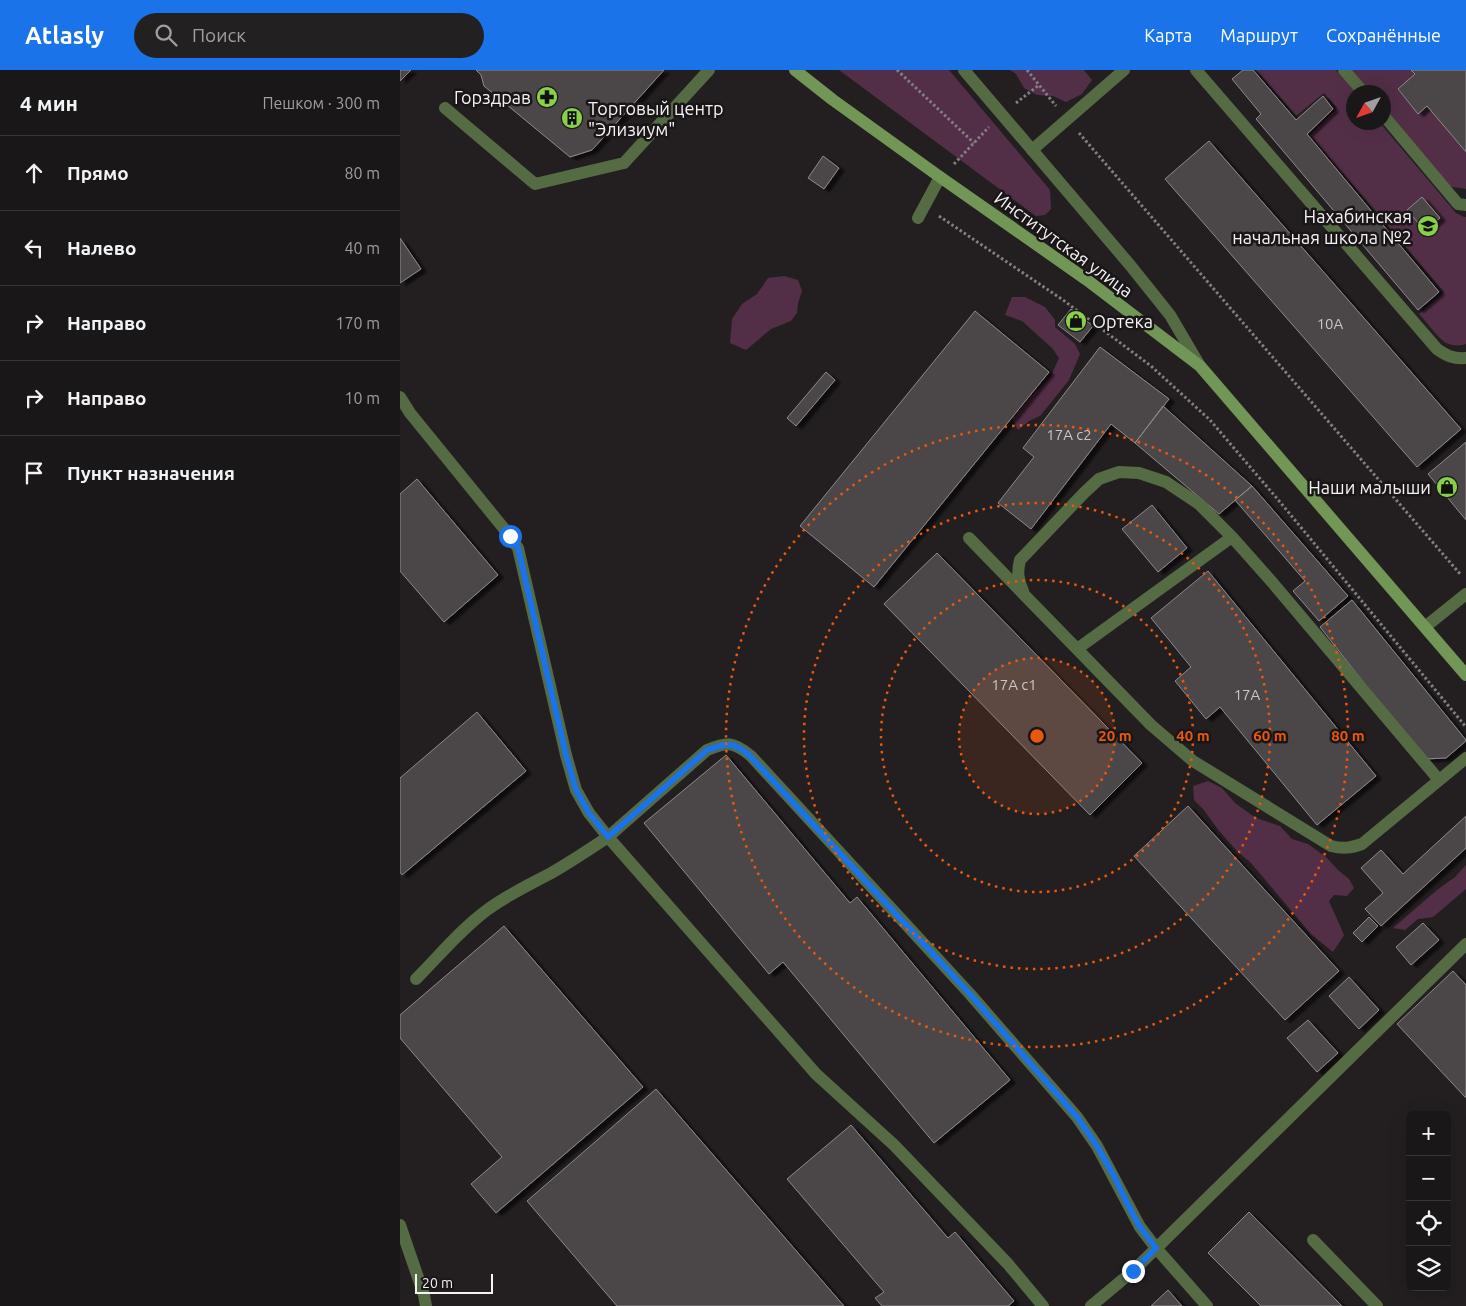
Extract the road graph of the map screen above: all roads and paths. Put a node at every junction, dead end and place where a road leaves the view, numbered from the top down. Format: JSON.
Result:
{"nodes":[{"id":1,"x":709,"y":70,"type":"edge"},
{"id":2,"x":795,"y":70,"type":"edge"},
{"id":3,"x":897,"y":70,"type":"edge"},
{"id":4,"x":964,"y":70,"type":"edge"},
{"id":5,"x":1027,"y":70,"type":"edge"},
{"id":6,"x":1124,"y":70,"type":"edge"},
{"id":7,"x":1196,"y":70,"type":"edge"},
{"id":8,"x":1344,"y":70,"type":"edge"},
{"id":9,"x":1357,"y":85,"type":"edge"},
{"id":10,"x":445,"y":108,"type":"dead end"},
{"id":11,"x":1067,"y":119,"type":"junction"},
{"id":12,"x":1391,"y":124,"type":"edge"},
{"id":13,"x":974,"y":143,"type":"dead end"},
{"id":14,"x":1032,"y":150,"type":"junction"},
{"id":15,"x":940,"y":177,"type":"junction"},
{"id":16,"x":1466,"y":205,"type":"edge"},
{"id":17,"x":924,"y":206,"type":"junction"},
{"id":18,"x":918,"y":218,"type":"dead end"},
{"id":19,"x":1466,"y":358,"type":"edge"},
{"id":20,"x":1200,"y":366,"type":"junction"},
{"id":21,"x":400,"y":398,"type":"edge"},
{"id":22,"x":1232,"y":537,"type":"junction"},
{"id":23,"x":969,"y":538,"type":"dead end"},
{"id":24,"x":1466,"y":582,"type":"edge"},
{"id":25,"x":1466,"y":594,"type":"edge"},
{"id":26,"x":1024,"y":595,"type":"junction"},
{"id":27,"x":1425,"y":627,"type":"junction"},
{"id":28,"x":1077,"y":649,"type":"junction"},
{"id":29,"x":1466,"y":675,"type":"edge"},
{"id":30,"x":1466,"y":727,"type":"edge"},
{"id":31,"x":1466,"y":758,"type":"edge"},
{"id":32,"x":1440,"y":780,"type":"junction"},
{"id":33,"x":608,"y":837,"type":"junction"},
{"id":34,"x":1466,"y":944,"type":"edge"},
{"id":35,"x":416,"y":979,"type":"dead end"},
{"id":36,"x":400,"y":1225,"type":"edge"},
{"id":37,"x":1313,"y":1240,"type":"dead end"},
{"id":38,"x":1156,"y":1248,"type":"junction"},
{"id":39,"x":426,"y":1306,"type":"edge"},
{"id":40,"x":1044,"y":1306,"type":"edge"},
{"id":41,"x":1092,"y":1306,"type":"edge"},
{"id":42,"x":1207,"y":1306,"type":"edge"},
{"id":43,"x":1377,"y":1306,"type":"edge"}],
"edges":[{"from":1,"to":10,"type":"street"},
{"from":2,"to":15,"type":"street","name":"Институтская улица"},
{"from":3,"to":13,"type":"path"},
{"from":4,"to":14,"type":"street"},
{"from":5,"to":11,"type":"path"},
{"from":6,"to":11,"type":"street"},
{"from":7,"to":19,"type":"street"},
{"from":8,"to":9,"type":"street"},
{"from":11,"to":14,"type":"street"},
{"from":11,"to":24,"type":"path"},
{"from":12,"to":16,"type":"street"},
{"from":14,"to":20,"type":"street"},
{"from":15,"to":17,"type":"street"},
{"from":15,"to":20,"type":"street","name":"Институтская улица"},
{"from":17,"to":18,"type":"street"},
{"from":17,"to":30,"type":"path"},
{"from":20,"to":27,"type":"street","name":"Институтская улица"},
{"from":21,"to":33,"type":"street"},
{"from":22,"to":26,"type":"street"},
{"from":22,"to":28,"type":"street"},
{"from":22,"to":32,"type":"street"},
{"from":23,"to":26,"type":"street"},
{"from":25,"to":27,"type":"street"},
{"from":26,"to":28,"type":"street"},
{"from":27,"to":29,"type":"street","name":"Институтская улица"},
{"from":28,"to":32,"type":"street"},
{"from":31,"to":32,"type":"street"},
{"from":33,"to":35,"type":"street"},
{"from":33,"to":38,"type":"street"},
{"from":33,"to":40,"type":"street"},
{"from":34,"to":38,"type":"street"},
{"from":36,"to":39,"type":"street"},
{"from":37,"to":43,"type":"street"},
{"from":38,"to":41,"type":"street"},
{"from":38,"to":42,"type":"street"}]}
